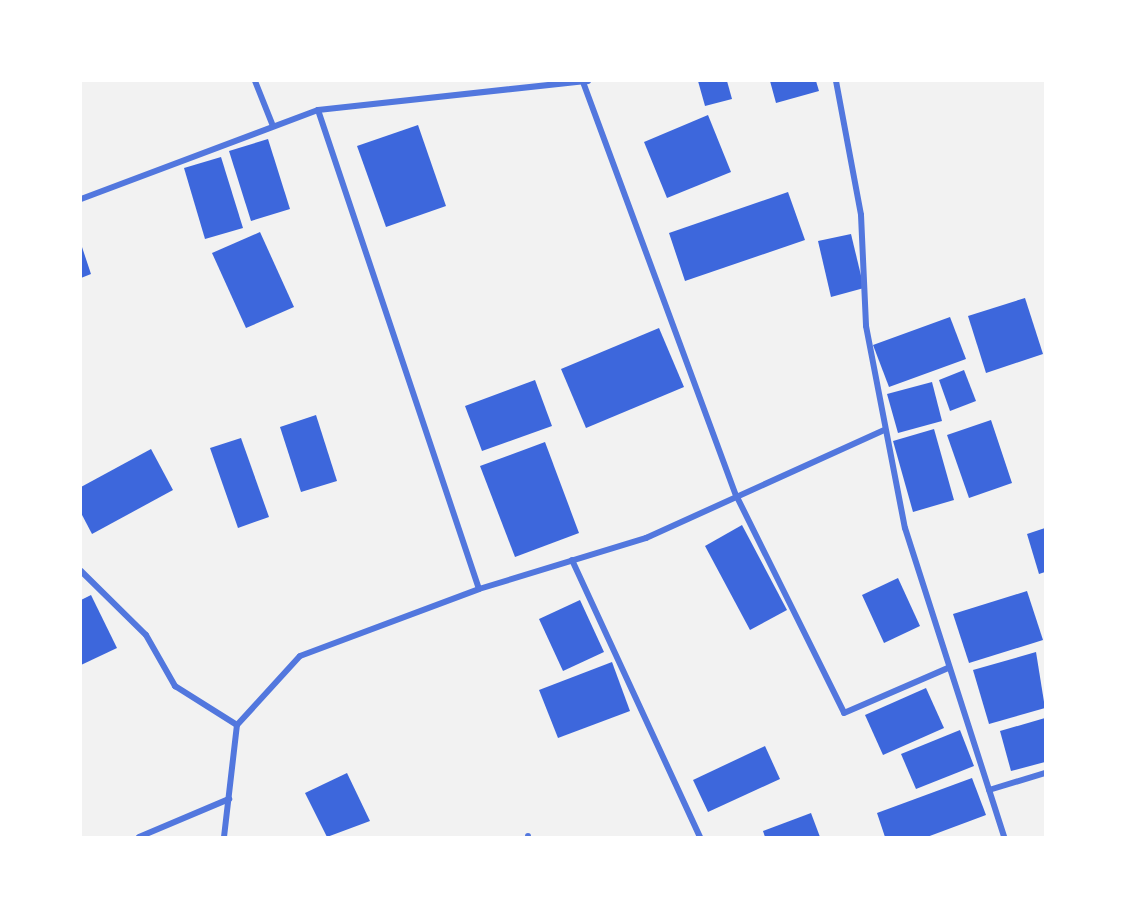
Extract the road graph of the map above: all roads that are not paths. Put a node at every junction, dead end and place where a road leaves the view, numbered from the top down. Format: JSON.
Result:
{"nodes":[{"id":1,"x":255,"y":81,"type":"edge"},
{"id":2,"x":837,"y":81,"type":"edge"},
{"id":3,"x":585,"y":82,"type":"edge"},
{"id":4,"x":318,"y":110,"type":"junction"},
{"id":5,"x":273,"y":126,"type":"junction"},
{"id":6,"x":81,"y":199,"type":"edge"},
{"id":7,"x":884,"y":430,"type":"junction"},
{"id":8,"x":736,"y":495,"type":"junction"},
{"id":9,"x":572,"y":560,"type":"junction"},
{"id":10,"x":81,"y":572,"type":"edge"},
{"id":11,"x":479,"y":589,"type":"junction"},
{"id":12,"x":948,"y":668,"type":"junction"},
{"id":13,"x":237,"y":725,"type":"junction"},
{"id":14,"x":1045,"y":773,"type":"edge"},
{"id":15,"x":989,"y":790,"type":"junction"},
{"id":16,"x":229,"y":799,"type":"junction"},
{"id":17,"x":139,"y":837,"type":"edge"},
{"id":18,"x":224,"y":837,"type":"edge"},
{"id":19,"x":700,"y":837,"type":"edge"},
{"id":20,"x":1004,"y":837,"type":"edge"}],
"edges":[{"from":1,"to":5,"type":"street"},
{"from":2,"to":7,"type":"street"},
{"from":3,"to":4,"type":"street"},
{"from":3,"to":8,"type":"street"},
{"from":4,"to":5,"type":"street"},
{"from":4,"to":11,"type":"street"},
{"from":5,"to":6,"type":"street"},
{"from":7,"to":8,"type":"street"},
{"from":7,"to":12,"type":"street"},
{"from":8,"to":9,"type":"street"},
{"from":8,"to":12,"type":"street"},
{"from":9,"to":11,"type":"street"},
{"from":9,"to":19,"type":"street"},
{"from":10,"to":13,"type":"street"},
{"from":11,"to":13,"type":"street"},
{"from":12,"to":15,"type":"street"},
{"from":13,"to":16,"type":"street"},
{"from":14,"to":15,"type":"street"},
{"from":15,"to":20,"type":"street"},
{"from":16,"to":17,"type":"street"},
{"from":16,"to":18,"type":"street"}]}
